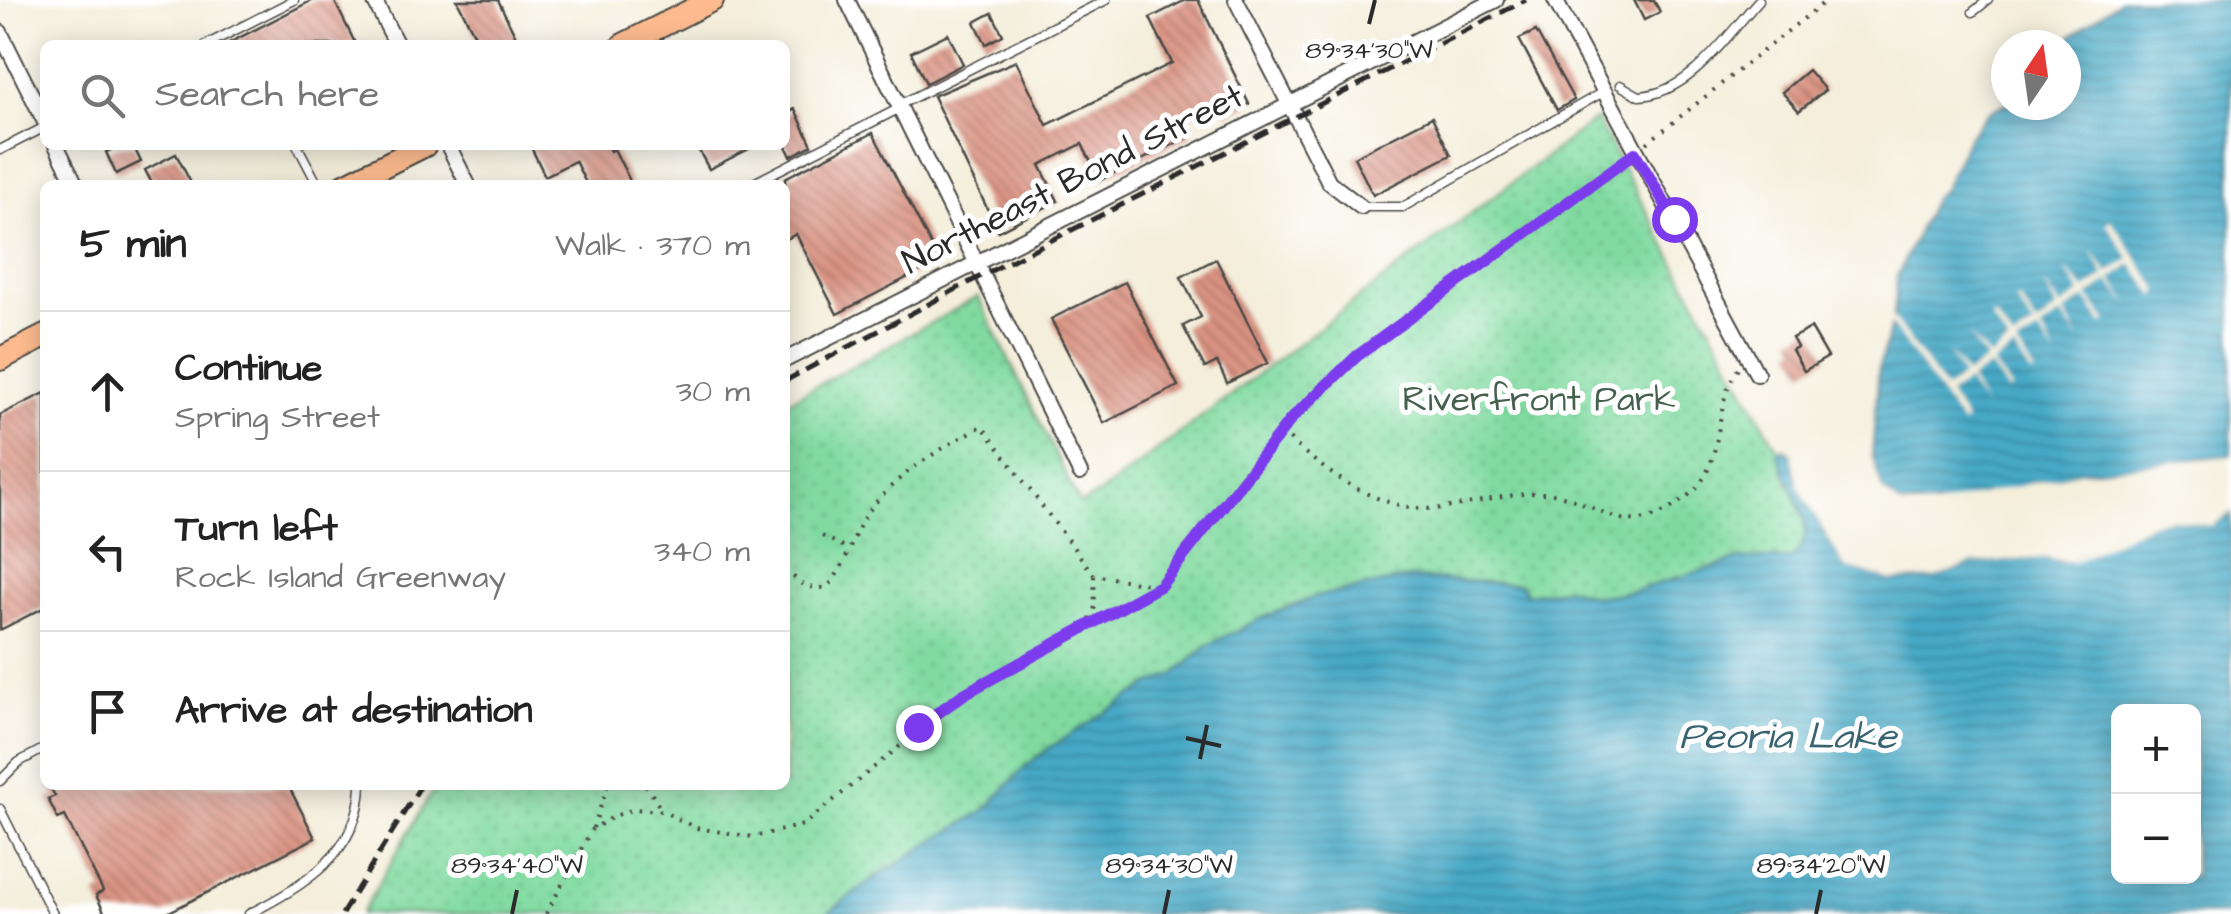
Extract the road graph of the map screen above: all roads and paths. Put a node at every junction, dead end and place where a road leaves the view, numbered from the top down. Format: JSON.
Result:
{"nodes":[{"id":1,"x":294,"y":0,"type":"edge"},
{"id":2,"x":374,"y":0,"type":"edge"},
{"id":3,"x":712,"y":0,"type":"edge"},
{"id":4,"x":847,"y":0,"type":"edge"},
{"id":5,"x":1106,"y":0,"type":"edge"},
{"id":6,"x":1236,"y":0,"type":"edge"},
{"id":7,"x":1496,"y":0,"type":"edge"},
{"id":8,"x":1555,"y":0,"type":"edge"},
{"id":9,"x":1758,"y":0,"type":"edge"},
{"id":10,"x":1827,"y":0,"type":"edge"},
{"id":11,"x":1988,"y":0,"type":"edge"},
{"id":12,"x":1973,"y":12,"type":"dead end"},
{"id":13,"x":0,"y":32,"type":"edge"},
{"id":14,"x":216,"y":40,"type":"edge"},
{"id":15,"x":394,"y":40,"type":"edge"},
{"id":16,"x":633,"y":40,"type":"edge"},
{"id":17,"x":1620,"y":84,"type":"dead end"},
{"id":18,"x":1603,"y":92,"type":"junction"},
{"id":19,"x":1289,"y":102,"type":"junction"},
{"id":20,"x":900,"y":106,"type":"junction"},
{"id":21,"x":40,"y":115,"type":"edge"},
{"id":22,"x":40,"y":128,"type":"edge"},
{"id":23,"x":0,"y":150,"type":"edge"},
{"id":24,"x":58,"y":150,"type":"edge"},
{"id":25,"x":300,"y":150,"type":"edge"},
{"id":26,"x":415,"y":150,"type":"edge"},
{"id":27,"x":450,"y":150,"type":"edge"},
{"id":28,"x":1635,"y":153,"type":"junction"},
{"id":29,"x":74,"y":180,"type":"edge"},
{"id":30,"x":315,"y":180,"type":"edge"},
{"id":31,"x":355,"y":180,"type":"edge"},
{"id":32,"x":466,"y":180,"type":"edge"},
{"id":33,"x":759,"y":180,"type":"edge"},
{"id":34,"x":1361,"y":207,"type":"joint"},
{"id":35,"x":977,"y":262,"type":"junction"},
{"id":36,"x":40,"y":339,"type":"edge"},
{"id":37,"x":790,"y":357,"type":"edge"},
{"id":38,"x":1748,"y":358,"type":"junction"},
{"id":39,"x":0,"y":359,"type":"edge"},
{"id":40,"x":1758,"y":374,"type":"dead end"},
{"id":41,"x":1282,"y":432,"type":"junction"},
{"id":42,"x":1080,"y":473,"type":"dead end"},
{"id":43,"x":822,"y":536,"type":"dead end"},
{"id":44,"x":850,"y":550,"type":"junction"},
{"id":45,"x":790,"y":574,"type":"edge"},
{"id":46,"x":1094,"y":575,"type":"junction"},
{"id":47,"x":1160,"y":586,"type":"junction"},
{"id":48,"x":1086,"y":629,"type":"junction"},
{"id":49,"x":40,"y":751,"type":"edge"},
{"id":50,"x":0,"y":780,"type":"edge"},
{"id":51,"x":361,"y":790,"type":"edge"},
{"id":52,"x":606,"y":790,"type":"edge"},
{"id":53,"x":649,"y":790,"type":"edge"},
{"id":54,"x":0,"y":810,"type":"edge"},
{"id":55,"x":662,"y":811,"type":"junction"},
{"id":56,"x":592,"y":829,"type":"junction"},
{"id":57,"x":53,"y":914,"type":"edge"},
{"id":58,"x":249,"y":914,"type":"edge"},
{"id":59,"x":546,"y":914,"type":"edge"}],
"edges":[{"from":1,"to":14,"type":"lane"},
{"from":2,"to":15,"type":"street"},
{"from":3,"to":16,"type":"main road"},
{"from":4,"to":20,"type":"street"},
{"from":5,"to":20,"type":"lane"},
{"from":6,"to":19,"type":"street"},
{"from":7,"to":19,"type":"street","name":"Northeast Bond Street"},
{"from":8,"to":18,"type":"street"},
{"from":9,"to":17,"type":"lane"},
{"from":10,"to":28,"type":"path"},
{"from":11,"to":12,"type":"lane"},
{"from":13,"to":21,"type":"street"},
{"from":18,"to":28,"type":"street"},
{"from":18,"to":34,"type":"lane"},
{"from":19,"to":34,"type":"street"},
{"from":19,"to":35,"type":"street","name":"Northeast Bond Street"},
{"from":20,"to":33,"type":"lane"},
{"from":20,"to":35,"type":"street"},
{"from":22,"to":23,"type":"lane"},
{"from":24,"to":29,"type":"street"},
{"from":25,"to":30,"type":"lane"},
{"from":26,"to":31,"type":"main road"},
{"from":27,"to":32,"type":"street"},
{"from":28,"to":38,"type":"street"},
{"from":28,"to":41,"type":"path"},
{"from":35,"to":37,"type":"street","name":"Northeast Bond Street"},
{"from":35,"to":42,"type":"street"},
{"from":36,"to":39,"type":"main road"},
{"from":38,"to":40,"type":"street"},
{"from":38,"to":41,"type":"path"},
{"from":41,"to":47,"type":"path"},
{"from":43,"to":44,"type":"path"},
{"from":44,"to":45,"type":"path"},
{"from":44,"to":46,"type":"path"},
{"from":46,"to":47,"type":"path"},
{"from":46,"to":48,"type":"path"},
{"from":47,"to":48,"type":"path"},
{"from":48,"to":55,"type":"path"},
{"from":49,"to":50,"type":"lane"},
{"from":51,"to":58,"type":"lane"},
{"from":52,"to":56,"type":"path"},
{"from":53,"to":55,"type":"path"},
{"from":54,"to":57,"type":"lane"},
{"from":55,"to":56,"type":"path"},
{"from":56,"to":59,"type":"path"}]}
